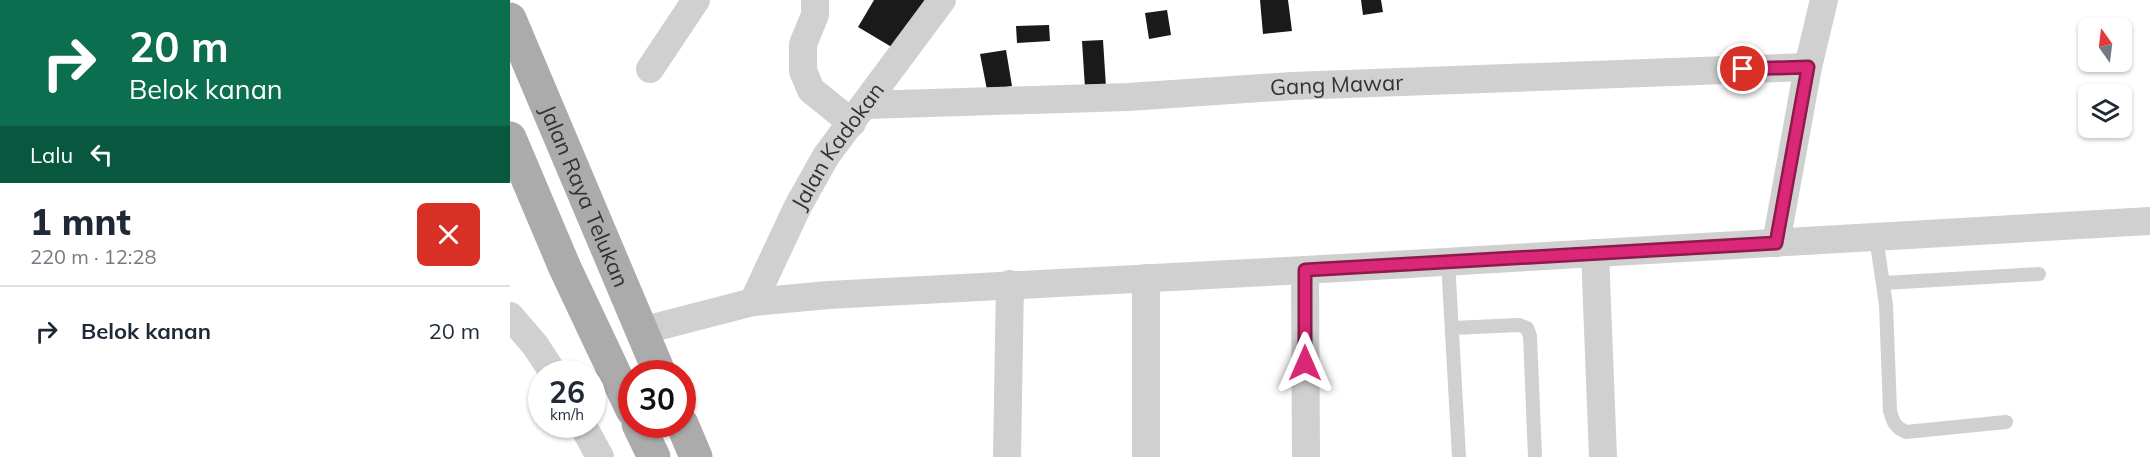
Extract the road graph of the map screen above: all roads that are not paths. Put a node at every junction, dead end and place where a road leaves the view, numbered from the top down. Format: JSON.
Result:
{"nodes":[{"id":1,"x":696,"y":0,"type":"edge"},
{"id":2,"x":815,"y":0,"type":"edge"},
{"id":3,"x":942,"y":0,"type":"edge"},
{"id":4,"x":1824,"y":0,"type":"edge"},
{"id":5,"x":510,"y":19,"type":"edge"},
{"id":6,"x":1808,"y":67,"type":"junction"},
{"id":7,"x":650,"y":69,"type":"dead end"},
{"id":8,"x":859,"y":114,"type":"junction"},
{"id":9,"x":510,"y":138,"type":"edge"},
{"id":10,"x":2150,"y":221,"type":"edge"},
{"id":11,"x":1876,"y":237,"type":"junction"},
{"id":12,"x":1776,"y":243,"type":"junction"},
{"id":13,"x":1595,"y":253,"type":"junction"},
{"id":14,"x":1448,"y":261,"type":"junction"},
{"id":15,"x":1305,"y":270,"type":"junction"},
{"id":16,"x":2039,"y":274,"type":"dead end"},
{"id":17,"x":1146,"y":278,"type":"junction"},
{"id":18,"x":1884,"y":283,"type":"junction"},
{"id":19,"x":1010,"y":284,"type":"junction"},
{"id":20,"x":753,"y":302,"type":"junction"},
{"id":21,"x":510,"y":316,"type":"edge"},
{"id":22,"x":1453,"y":328,"type":"junction"},
{"id":23,"x":641,"y":331,"type":"junction"},
{"id":24,"x":545,"y":360,"type":"edge"},
{"id":25,"x":654,"y":360,"type":"edge"},
{"id":26,"x":618,"y":380,"type":"edge"},
{"id":27,"x":2006,"y":422,"type":"dead end"},
{"id":28,"x":590,"y":438,"type":"edge"},
{"id":29,"x":645,"y":438,"type":"edge"},
{"id":30,"x":688,"y":438,"type":"edge"},
{"id":31,"x":600,"y":457,"type":"edge"},
{"id":32,"x":654,"y":457,"type":"edge"},
{"id":33,"x":696,"y":457,"type":"edge"},
{"id":34,"x":1007,"y":457,"type":"edge"},
{"id":35,"x":1146,"y":457,"type":"edge"},
{"id":36,"x":1306,"y":457,"type":"edge"},
{"id":37,"x":1459,"y":457,"type":"edge"},
{"id":38,"x":1535,"y":457,"type":"edge"},
{"id":39,"x":1603,"y":457,"type":"edge"}],
"edges":[{"from":1,"to":7,"type":"street"},
{"from":2,"to":8,"type":"street"},
{"from":3,"to":8,"type":"street","name":"Jalan Kadokan"},
{"from":4,"to":6,"type":"street"},
{"from":5,"to":23,"type":"main road","name":"Jalan Raya Telukan"},
{"from":6,"to":8,"type":"street","name":"Gang Mawar"},
{"from":6,"to":12,"type":"street"},
{"from":8,"to":20,"type":"street","name":"Jalan Kadokan"},
{"from":9,"to":26,"type":"main road","name":"Jalan Raya Telukan"},
{"from":10,"to":11,"type":"street"},
{"from":11,"to":12,"type":"street"},
{"from":11,"to":18,"type":"lane"},
{"from":12,"to":13,"type":"street"},
{"from":13,"to":14,"type":"street"},
{"from":13,"to":39,"type":"street"},
{"from":14,"to":15,"type":"street"},
{"from":14,"to":22,"type":"lane"},
{"from":15,"to":17,"type":"street"},
{"from":15,"to":36,"type":"street"},
{"from":16,"to":18,"type":"lane"},
{"from":17,"to":19,"type":"street"},
{"from":17,"to":35,"type":"street"},
{"from":18,"to":27,"type":"lane"},
{"from":19,"to":20,"type":"street"},
{"from":19,"to":34,"type":"street"},
{"from":20,"to":23,"type":"street"},
{"from":21,"to":24,"type":"street"},
{"from":22,"to":37,"type":"lane"},
{"from":22,"to":38,"type":"lane"},
{"from":23,"to":25,"type":"main road","name":"Jalan Raya Telukan"},
{"from":28,"to":31,"type":"street"},
{"from":29,"to":32,"type":"main road"},
{"from":30,"to":33,"type":"main road"}]}
